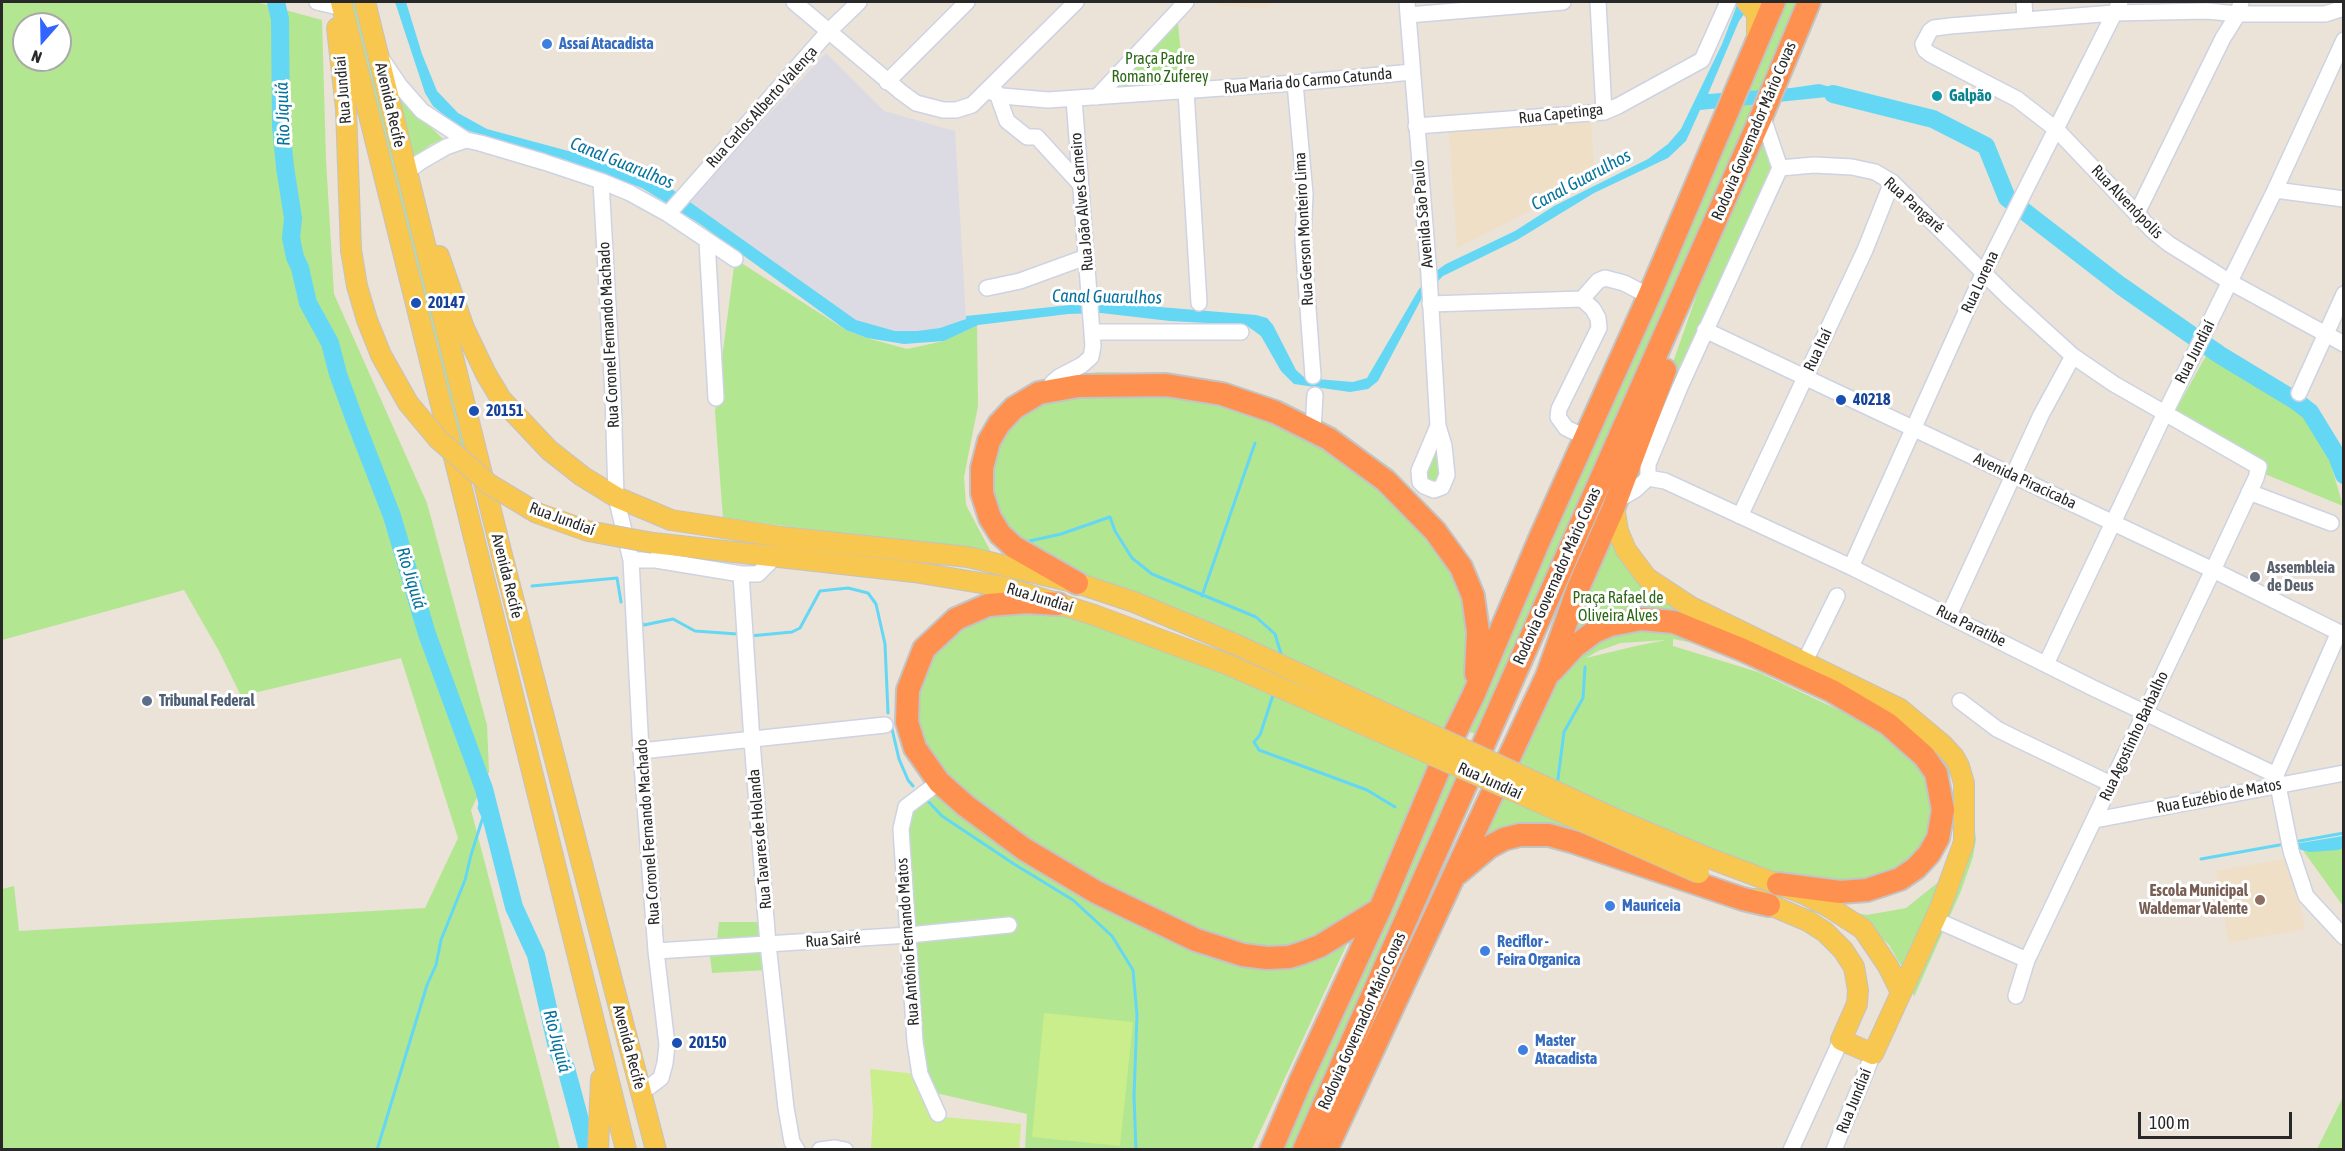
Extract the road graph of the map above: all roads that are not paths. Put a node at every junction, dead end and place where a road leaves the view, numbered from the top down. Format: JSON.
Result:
{"nodes":[{"id":1,"x":365,"y":2,"type":"edge"},
{"id":2,"x":794,"y":2,"type":"edge"},
{"id":3,"x":859,"y":2,"type":"edge"},
{"id":4,"x":967,"y":2,"type":"edge"},
{"id":5,"x":1076,"y":2,"type":"edge"},
{"id":6,"x":1186,"y":2,"type":"edge"},
{"id":7,"x":1563,"y":2,"type":"edge"},
{"id":8,"x":1598,"y":2,"type":"edge"},
{"id":9,"x":1728,"y":2,"type":"edge"},
{"id":10,"x":1747,"y":2,"type":"edge"},
{"id":11,"x":1774,"y":2,"type":"edge"},
{"id":12,"x":1809,"y":2,"type":"edge"},
{"id":13,"x":2024,"y":2,"type":"edge"},
{"id":14,"x":332,"y":3,"type":"edge"},
{"id":15,"x":2117,"y":7,"type":"edge"},
{"id":16,"x":1407,"y":8,"type":"edge"},
{"id":17,"x":2240,"y":8,"type":"edge"},
{"id":18,"x":2343,"y":8,"type":"edge"},
{"id":19,"x":2025,"y":20,"type":"junction"},
{"id":20,"x":828,"y":32,"type":"junction"},
{"id":21,"x":2343,"y":40,"type":"edge"},
{"id":22,"x":1758,"y":42,"type":"junction"},
{"id":23,"x":378,"y":53,"type":"junction"},
{"id":24,"x":1412,"y":72,"type":"junction"},
{"id":25,"x":887,"y":82,"type":"junction"},
{"id":26,"x":1295,"y":83,"type":"junction"},
{"id":27,"x":1186,"y":91,"type":"junction"},
{"id":28,"x":993,"y":92,"type":"junction"},
{"id":29,"x":1097,"y":97,"type":"junction"},
{"id":30,"x":1074,"y":99,"type":"junction"},
{"id":31,"x":1604,"y":112,"type":"junction"},
{"id":32,"x":1762,"y":115,"type":"junction"},
{"id":33,"x":1416,"y":126,"type":"junction"},
{"id":34,"x":2057,"y":130,"type":"junction"},
{"id":35,"x":466,"y":140,"type":"junction"},
{"id":36,"x":1780,"y":168,"type":"junction"},
{"id":37,"x":408,"y":176,"type":"junction"},
{"id":38,"x":601,"y":181,"type":"junction"},
{"id":39,"x":1892,"y":182,"type":"junction"},
{"id":40,"x":1080,"y":184,"type":"junction"},
{"id":41,"x":2275,"y":190,"type":"junction"},
{"id":42,"x":2343,"y":200,"type":"edge"},
{"id":43,"x":670,"y":212,"type":"junction"},
{"id":44,"x":2137,"y":213,"type":"junction"},
{"id":45,"x":1713,"y":226,"type":"junction"},
{"id":46,"x":707,"y":241,"type":"junction"},
{"id":47,"x":1086,"y":257,"type":"junction"},
{"id":48,"x":735,"y":259,"type":"dead end"},
{"id":49,"x":1984,"y":272,"type":"junction"},
{"id":50,"x":2230,"y":282,"type":"junction"},
{"id":51,"x":987,"y":288,"type":"dead end"},
{"id":52,"x":2343,"y":294,"type":"edge"},
{"id":53,"x":1649,"y":296,"type":"junction"},
{"id":54,"x":1430,"y":298,"type":"junction"},
{"id":55,"x":1582,"y":299,"type":"junction"},
{"id":56,"x":1199,"y":303,"type":"dead end"},
{"id":57,"x":1091,"y":326,"type":"junction"},
{"id":58,"x":1705,"y":330,"type":"junction"},
{"id":59,"x":1241,"y":332,"type":"dead end"},
{"id":60,"x":2326,"y":333,"type":"junction"},
{"id":61,"x":2343,"y":344,"type":"edge"},
{"id":62,"x":2073,"y":356,"type":"junction"},
{"id":63,"x":1313,"y":375,"type":"dead end"},
{"id":64,"x":1805,"y":378,"type":"junction"},
{"id":65,"x":1048,"y":390,"type":"junction"},
{"id":66,"x":2299,"y":393,"type":"dead end"},
{"id":67,"x":1315,"y":395,"type":"dead end"},
{"id":68,"x":716,"y":398,"type":"dead end"},
{"id":69,"x":2165,"y":413,"type":"junction"},
{"id":70,"x":1438,"y":426,"type":"dead end"},
{"id":71,"x":1912,"y":429,"type":"junction"},
{"id":72,"x":1314,"y":430,"type":"junction"},
{"id":73,"x":1585,"y":437,"type":"junction"},
{"id":74,"x":2014,"y":476,"type":"junction"},
{"id":75,"x":1648,"y":478,"type":"junction"},
{"id":76,"x":2253,"y":485,"type":"junction"},
{"id":77,"x":616,"y":497,"type":"junction"},
{"id":78,"x":1615,"y":504,"type":"junction"},
{"id":79,"x":1740,"y":516,"type":"junction"},
{"id":80,"x":2112,"y":523,"type":"junction"},
{"id":81,"x":2331,"y":523,"type":"dead end"},
{"id":82,"x":775,"y":557,"type":"junction"},
{"id":83,"x":631,"y":560,"type":"junction"},
{"id":84,"x":1851,"y":567,"type":"junction"},
{"id":85,"x":2213,"y":570,"type":"junction"},
{"id":86,"x":741,"y":574,"type":"junction"},
{"id":87,"x":1077,"y":583,"type":"junction"},
{"id":88,"x":1837,"y":596,"type":"dead end"},
{"id":89,"x":1058,"y":604,"type":"junction"},
{"id":90,"x":1949,"y":615,"type":"junction"},
{"id":91,"x":2341,"y":634,"type":"edge"},
{"id":92,"x":1805,"y":661,"type":"junction"},
{"id":93,"x":2046,"y":664,"type":"junction"},
{"id":94,"x":1547,"y":676,"type":"junction"},
{"id":95,"x":1473,"y":696,"type":"junction"},
{"id":96,"x":1960,"y":701,"type":"dead end"},
{"id":97,"x":2145,"y":712,"type":"junction"},
{"id":98,"x":885,"y":725,"type":"dead end"},
{"id":99,"x":752,"y":741,"type":"junction"},
{"id":100,"x":641,"y":751,"type":"junction"},
{"id":101,"x":2343,"y":773,"type":"edge"},
{"id":102,"x":2277,"y":780,"type":"junction"},
{"id":103,"x":939,"y":782,"type":"junction"},
{"id":104,"x":2111,"y":784,"type":"junction"},
{"id":105,"x":2095,"y":820,"type":"junction"},
{"id":106,"x":1703,"y":865,"type":"junction"},
{"id":107,"x":1450,"y":881,"type":"junction"},
{"id":108,"x":1778,"y":884,"type":"junction"},
{"id":109,"x":1769,"y":905,"type":"junction"},
{"id":110,"x":1380,"y":909,"type":"junction"},
{"id":111,"x":1934,"y":919,"type":"junction"},
{"id":112,"x":1010,"y":925,"type":"dead end"},
{"id":113,"x":909,"y":935,"type":"junction"},
{"id":114,"x":2343,"y":937,"type":"edge"},
{"id":115,"x":768,"y":944,"type":"junction"},
{"id":116,"x":656,"y":951,"type":"junction"},
{"id":117,"x":2027,"y":960,"type":"junction"},
{"id":118,"x":1901,"y":992,"type":"junction"},
{"id":119,"x":2016,"y":996,"type":"dead end"},
{"id":120,"x":1841,"y":1040,"type":"junction"},
{"id":121,"x":602,"y":1046,"type":"junction"},
{"id":122,"x":1873,"y":1054,"type":"junction"},
{"id":123,"x":641,"y":1093,"type":"junction"},
{"id":124,"x":938,"y":1114,"type":"dead end"},
{"id":125,"x":794,"y":1146,"type":"edge"},
{"id":126,"x":598,"y":1149,"type":"edge"},
{"id":127,"x":626,"y":1149,"type":"edge"},
{"id":128,"x":656,"y":1149,"type":"edge"},
{"id":129,"x":820,"y":1149,"type":"edge"},
{"id":130,"x":845,"y":1149,"type":"edge"},
{"id":131,"x":1271,"y":1149,"type":"edge"},
{"id":132,"x":1304,"y":1149,"type":"edge"},
{"id":133,"x":1326,"y":1149,"type":"edge"},
{"id":134,"x":1791,"y":1149,"type":"edge"},
{"id":135,"x":1834,"y":1149,"type":"edge"}],
"edges":[{"from":1,"to":23,"type":"main road","name":"Avenida Recife"},
{"from":2,"to":20,"type":"street"},
{"from":3,"to":20,"type":"street","name":"Rua Carlos Alberto Valença"},
{"from":4,"to":25,"type":"street"},
{"from":5,"to":28,"type":"street"},
{"from":6,"to":29,"type":"street"},
{"from":7,"to":16,"type":"street"},
{"from":8,"to":31,"type":"street"},
{"from":9,"to":31,"type":"street","name":"Rua Capetinga"},
{"from":10,"to":22,"type":"main road"},
{"from":11,"to":22,"type":"highway","name":"Rodovia Governador Mário Covas"},
{"from":12,"to":32,"type":"highway","name":"Rodovia Governador Mário Covas"},
{"from":13,"to":19,"type":"street"},
{"from":14,"to":82,"type":"main road","name":"Rua Jundiaí","bridge":true},
{"from":14,"to":121,"type":"main road","name":"Avenida Recife"},
{"from":15,"to":17,"type":"street"},
{"from":15,"to":19,"type":"street"},
{"from":15,"to":34,"type":"street","name":"Rua Lorena"},
{"from":16,"to":24,"type":"street","name":"Avenida São Paulo"},
{"from":17,"to":18,"type":"street"},
{"from":17,"to":44,"type":"street"},
{"from":19,"to":34,"type":"street","name":"Rua Alvenópolis"},
{"from":20,"to":25,"type":"street"},
{"from":20,"to":43,"type":"street","name":"Rua Carlos Alberto Valença"},
{"from":21,"to":41,"type":"street","name":"Rua Jundiaí"},
{"from":22,"to":53,"type":"highway","name":"Rodovia Governador Mário Covas"},
{"from":23,"to":35,"type":"street"},
{"from":23,"to":37,"type":"main road","name":"Avenida Recife"},
{"from":24,"to":26,"type":"street","name":"Rua Maria do Carmo Catunda"},
{"from":24,"to":33,"type":"street","name":"Avenida São Paulo"},
{"from":25,"to":28,"type":"street"},
{"from":26,"to":27,"type":"street","name":"Rua Maria do Carmo Catunda"},
{"from":26,"to":63,"type":"street","name":"Rua Gerson Monteiro Lima"},
{"from":27,"to":29,"type":"street","name":"Rua Maria do Carmo Catunda"},
{"from":27,"to":56,"type":"street"},
{"from":28,"to":30,"type":"street","name":"Rua Maria do Carmo Catunda"},
{"from":28,"to":40,"type":"street"},
{"from":29,"to":30,"type":"street","name":"Rua Maria do Carmo Catunda"},
{"from":30,"to":40,"type":"street","name":"Rua João Alves Carneiro"},
{"from":31,"to":33,"type":"street","name":"Rua Capetinga"},
{"from":32,"to":36,"type":"street"},
{"from":32,"to":45,"type":"highway","name":"Rodovia Governador Mário Covas"},
{"from":33,"to":54,"type":"street","name":"Avenida São Paulo"},
{"from":34,"to":44,"type":"street","name":"Rua Alvenópolis"},
{"from":34,"to":49,"type":"street","name":"Rua Lorena"},
{"from":35,"to":37,"type":"street"},
{"from":35,"to":38,"type":"street"},
{"from":36,"to":39,"type":"street","name":"Rua Pangaré"},
{"from":36,"to":58,"type":"street"},
{"from":37,"to":77,"type":"main road","name":"Rua Jundiaí"},
{"from":37,"to":123,"type":"main road","name":"Avenida Recife"},
{"from":38,"to":43,"type":"street"},
{"from":38,"to":77,"type":"street","name":"Rua Coronel Fernando Machado"},
{"from":39,"to":49,"type":"street","name":"Rua Pangaré"},
{"from":39,"to":64,"type":"street","name":"Rua Itaí"},
{"from":40,"to":47,"type":"street","name":"Rua João Alves Carneiro"},
{"from":41,"to":42,"type":"street"},
{"from":41,"to":50,"type":"street","name":"Rua Jundiaí"},
{"from":43,"to":46,"type":"street"},
{"from":44,"to":50,"type":"street","name":"Rua Alvenópolis"},
{"from":45,"to":78,"type":"highway"},
{"from":45,"to":132,"type":"highway","name":"Rodovia Governador Mário Covas"},
{"from":46,"to":48,"type":"street"},
{"from":46,"to":68,"type":"street"},
{"from":47,"to":51,"type":"street"},
{"from":47,"to":57,"type":"street","name":"Rua João Alves Carneiro"},
{"from":49,"to":62,"type":"street","name":"Rua Pangaré"},
{"from":49,"to":71,"type":"street","name":"Rua Lorena"},
{"from":50,"to":60,"type":"street","name":"Rua Alvenópolis"},
{"from":50,"to":69,"type":"street","name":"Rua Jundiaí"},
{"from":52,"to":60,"type":"street"},
{"from":53,"to":55,"type":"street"},
{"from":53,"to":73,"type":"highway","name":"Rodovia Governador Mário Covas"},
{"from":54,"to":55,"type":"street"},
{"from":54,"to":70,"type":"street","name":"Avenida São Paulo"},
{"from":55,"to":73,"type":"street"},
{"from":57,"to":59,"type":"street"},
{"from":57,"to":65,"type":"street","name":"Rua João Alves Carneiro"},
{"from":58,"to":64,"type":"street","name":"Avenida Piracicaba"},
{"from":58,"to":75,"type":"street"},
{"from":60,"to":61,"type":"street","name":"Rua Alvenópolis"},
{"from":60,"to":66,"type":"street"},
{"from":62,"to":69,"type":"street","name":"Rua Pangaré"},
{"from":62,"to":74,"type":"street"},
{"from":64,"to":71,"type":"street","name":"Avenida Piracicaba"},
{"from":64,"to":79,"type":"street","name":"Rua Itaí"},
{"from":65,"to":72,"type":"highway"},
{"from":65,"to":87,"type":"highway"},
{"from":67,"to":72,"type":"street"},
{"from":69,"to":76,"type":"street","name":"Rua Pangaré"},
{"from":69,"to":80,"type":"street","name":"Rua Jundiaí"},
{"from":71,"to":74,"type":"street","name":"Avenida Piracicaba"},
{"from":71,"to":84,"type":"street","name":"Rua Lorena"},
{"from":72,"to":95,"type":"highway"},
{"from":73,"to":95,"type":"highway","name":"Rodovia Governador Mário Covas"},
{"from":74,"to":80,"type":"street","name":"Avenida Piracicaba"},
{"from":74,"to":90,"type":"street"},
{"from":75,"to":78,"type":"street"},
{"from":75,"to":79,"type":"street","name":"Rua Paratibe"},
{"from":76,"to":81,"type":"street"},
{"from":76,"to":85,"type":"street","name":"Rua Agostinho Barbalho"},
{"from":77,"to":83,"type":"street","name":"Rua Coronel Fernando Machado"},
{"from":77,"to":87,"type":"main road","name":"Rua Jundiaí"},
{"from":78,"to":92,"type":"main road","name":"Rua Jundiaí"},
{"from":78,"to":94,"type":"highway"},
{"from":79,"to":84,"type":"street","name":"Rua Paratibe"},
{"from":80,"to":85,"type":"street","name":"Avenida Piracicaba"},
{"from":80,"to":93,"type":"street","name":"Rua Jundiaí"},
{"from":82,"to":86,"type":"street"},
{"from":82,"to":89,"type":"main road","name":"Rua Jundiaí"},
{"from":83,"to":86,"type":"street"},
{"from":83,"to":100,"type":"street","name":"Rua Coronel Fernando Machado"},
{"from":84,"to":90,"type":"street","name":"Rua Paratibe"},
{"from":85,"to":91,"type":"street","name":"Avenida Piracicaba"},
{"from":85,"to":97,"type":"street","name":"Rua Agostinho Barbalho"},
{"from":86,"to":99,"type":"street","name":"Rua Tavares de Holanda"},
{"from":87,"to":106,"type":"main road","name":"Rua Jundiaí","bridge":true},
{"from":88,"to":92,"type":"street"},
{"from":89,"to":103,"type":"highway"},
{"from":89,"to":106,"type":"main road","name":"Rua Jundiaí","bridge":true},
{"from":90,"to":93,"type":"street","name":"Rua Paratibe"},
{"from":91,"to":102,"type":"street"},
{"from":92,"to":111,"type":"main road","name":"Rua Jundiaí"},
{"from":93,"to":97,"type":"street","name":"Rua Paratibe"},
{"from":94,"to":107,"type":"highway"},
{"from":94,"to":108,"type":"highway"},
{"from":95,"to":110,"type":"highway","name":"Rodovia Governador Mário Covas"},
{"from":96,"to":104,"type":"street"},
{"from":97,"to":102,"type":"street","name":"Rua Paratibe"},
{"from":97,"to":104,"type":"street","name":"Rua Agostinho Barbalho"},
{"from":98,"to":99,"type":"street"},
{"from":99,"to":100,"type":"street"},
{"from":99,"to":115,"type":"street","name":"Rua Tavares de Holanda"},
{"from":100,"to":116,"type":"street","name":"Rua Coronel Fernando Machado"},
{"from":101,"to":102,"type":"street","name":"Rua Euzébio de Matos"},
{"from":102,"to":105,"type":"street","name":"Rua Euzébio de Matos"},
{"from":102,"to":114,"type":"street"},
{"from":103,"to":110,"type":"highway"},
{"from":103,"to":113,"type":"street","name":"Rua Antônio Fernando Matos"},
{"from":104,"to":105,"type":"street","name":"Rua Agostinho Barbalho"},
{"from":105,"to":117,"type":"street","name":"Rua Agostinho Barbalho"},
{"from":106,"to":108,"type":"main road","name":"Rua Jundiaí"},
{"from":106,"to":109,"type":"main road","name":"Rua Jundiaí"},
{"from":107,"to":109,"type":"highway"},
{"from":107,"to":133,"type":"highway"},
{"from":108,"to":118,"type":"main road","name":"Rua Jundiaí"},
{"from":109,"to":120,"type":"main road","name":"Rua Jundiaí"},
{"from":110,"to":131,"type":"highway","name":"Rodovia Governador Mário Covas"},
{"from":111,"to":117,"type":"street"},
{"from":111,"to":118,"type":"main road","name":"Rua Jundiaí"},
{"from":112,"to":113,"type":"street","name":"Rua Sairé"},
{"from":113,"to":115,"type":"street","name":"Rua Sairé"},
{"from":113,"to":124,"type":"street","name":"Rua Antônio Fernando Matos"},
{"from":115,"to":116,"type":"street","name":"Rua Sairé"},
{"from":115,"to":125,"type":"street","name":"Rua Tavares de Holanda"},
{"from":116,"to":123,"type":"street","name":"Rua Coronel Fernando Machado"},
{"from":117,"to":119,"type":"street","name":"Rua Agostinho Barbalho"},
{"from":118,"to":122,"type":"main road","name":"Rua Jundiaí"},
{"from":120,"to":122,"type":"main road"},
{"from":120,"to":134,"type":"street","name":"Rua Jundiaí"},
{"from":121,"to":126,"type":"main road"},
{"from":121,"to":127,"type":"main road","name":"Avenida Recife"},
{"from":122,"to":135,"type":"street","name":"Rua Jundiaí"},
{"from":123,"to":128,"type":"main road","name":"Avenida Recife"},
{"from":129,"to":130,"type":"street"}]}
